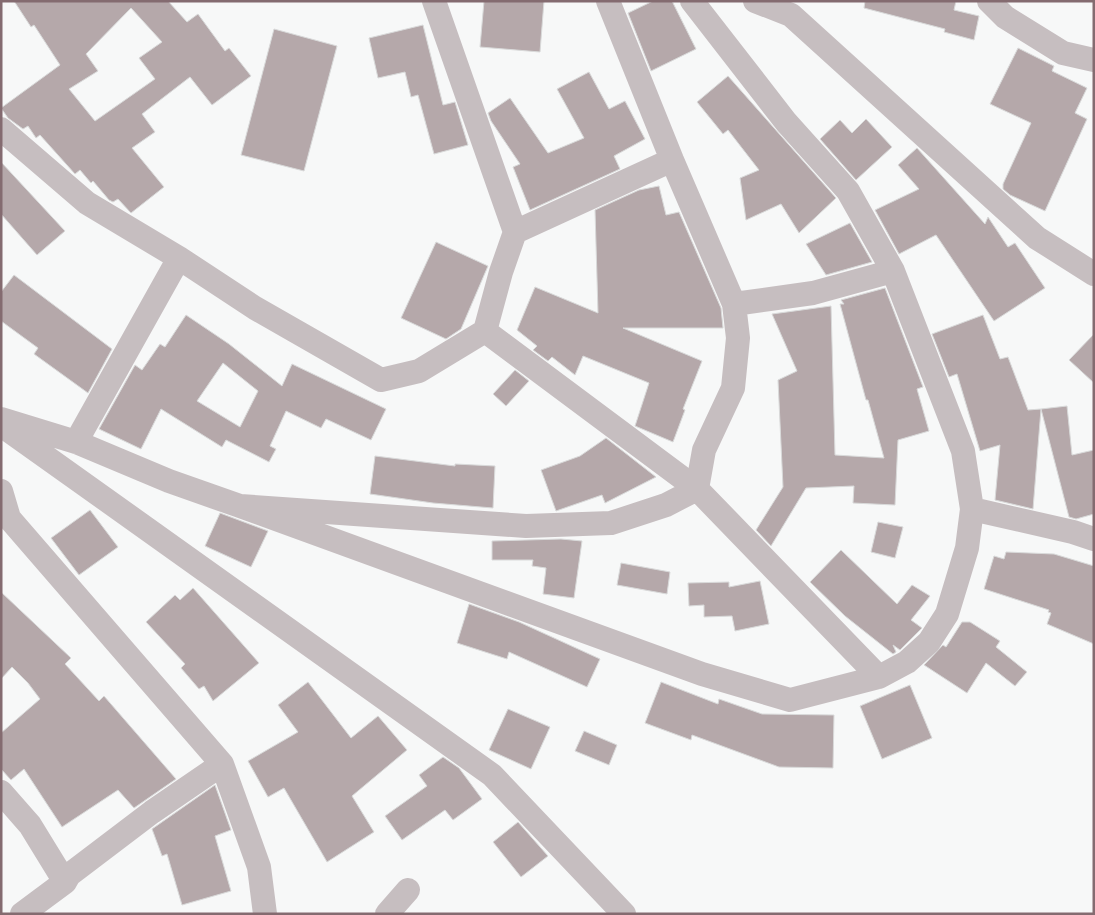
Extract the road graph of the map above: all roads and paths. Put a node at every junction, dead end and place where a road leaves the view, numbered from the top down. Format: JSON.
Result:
{"nodes":[{"id":1,"x":434,"y":1,"type":"edge"},
{"id":2,"x":608,"y":1,"type":"edge"},
{"id":3,"x":692,"y":1,"type":"edge"},
{"id":4,"x":755,"y":1,"type":"edge"},
{"id":5,"x":989,"y":1,"type":"edge"},
{"id":6,"x":1094,"y":60,"type":"edge"},
{"id":7,"x":1,"y":129,"type":"edge"},
{"id":8,"x":672,"y":160,"type":"junction"},
{"id":9,"x":515,"y":232,"type":"junction"},
{"id":10,"x":178,"y":258,"type":"junction"},
{"id":11,"x":893,"y":271,"type":"junction"},
{"id":12,"x":1094,"y":274,"type":"edge"},
{"id":13,"x":734,"y":304,"type":"junction"},
{"id":14,"x":485,"y":331,"type":"junction"},
{"id":15,"x":1,"y":418,"type":"edge"},
{"id":16,"x":1,"y":424,"type":"edge"},
{"id":17,"x":76,"y":442,"type":"junction"},
{"id":18,"x":697,"y":489,"type":"junction"},
{"id":19,"x":1,"y":491,"type":"edge"},
{"id":20,"x":240,"y":506,"type":"junction"},
{"id":21,"x":972,"y":509,"type":"junction"},
{"id":22,"x":1094,"y":539,"type":"edge"},
{"id":23,"x":879,"y":677,"type":"junction"},
{"id":24,"x":222,"y":764,"type":"junction"},
{"id":25,"x":1,"y":792,"type":"edge"},
{"id":26,"x":65,"y":882,"type":"junction"},
{"id":27,"x":408,"y":890,"type":"dead end"},
{"id":28,"x":22,"y":914,"type":"edge"},
{"id":29,"x":265,"y":914,"type":"edge"},
{"id":30,"x":386,"y":914,"type":"edge"},
{"id":31,"x":624,"y":914,"type":"edge"}],
"edges":[{"from":1,"to":9,"type":"street"},
{"from":2,"to":8,"type":"street"},
{"from":3,"to":11,"type":"street"},
{"from":4,"to":12,"type":"street"},
{"from":5,"to":6,"type":"street"},
{"from":7,"to":10,"type":"street"},
{"from":8,"to":9,"type":"street"},
{"from":8,"to":13,"type":"street"},
{"from":9,"to":14,"type":"street"},
{"from":10,"to":14,"type":"street"},
{"from":10,"to":17,"type":"street"},
{"from":11,"to":13,"type":"street"},
{"from":11,"to":21,"type":"street"},
{"from":13,"to":18,"type":"street"},
{"from":14,"to":18,"type":"street"},
{"from":15,"to":17,"type":"street"},
{"from":16,"to":31,"type":"street"},
{"from":17,"to":20,"type":"street"},
{"from":18,"to":20,"type":"street"},
{"from":18,"to":23,"type":"street"},
{"from":19,"to":24,"type":"street"},
{"from":20,"to":23,"type":"street"},
{"from":21,"to":22,"type":"street"},
{"from":21,"to":23,"type":"street"},
{"from":24,"to":26,"type":"street"},
{"from":24,"to":29,"type":"street"},
{"from":25,"to":26,"type":"street"},
{"from":26,"to":28,"type":"street"},
{"from":27,"to":30,"type":"street"}]}
